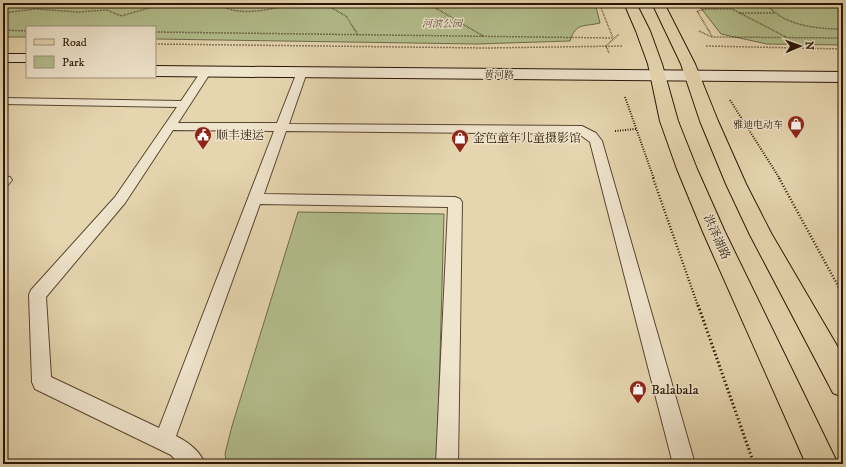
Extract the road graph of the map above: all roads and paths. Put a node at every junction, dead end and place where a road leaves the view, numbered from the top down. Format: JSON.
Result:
{"nodes":[{"id":1,"x":166,"y":3,"type":"edge"},
{"id":2,"x":218,"y":3,"type":"edge"},
{"id":3,"x":300,"y":3,"type":"edge"},
{"id":4,"x":323,"y":3,"type":"edge"},
{"id":5,"x":427,"y":3,"type":"edge"},
{"id":6,"x":452,"y":3,"type":"edge"},
{"id":7,"x":599,"y":3,"type":"edge"},
{"id":8,"x":630,"y":3,"type":"edge"},
{"id":9,"x":658,"y":3,"type":"edge"},
{"id":10,"x":769,"y":3,"type":"edge"},
{"id":11,"x":436,"y":8,"type":"junction"},
{"id":12,"x":3,"y":13,"type":"edge"},
{"id":13,"x":739,"y":13,"type":"junction"},
{"id":14,"x":775,"y":13,"type":"junction"},
{"id":15,"x":843,"y":28,"type":"edge"},
{"id":16,"x":3,"y":30,"type":"edge"},
{"id":17,"x":697,"y":30,"type":"dead end"},
{"id":18,"x":26,"y":31,"type":"edge"},
{"id":19,"x":156,"y":32,"type":"edge"},
{"id":20,"x":358,"y":35,"type":"junction"},
{"id":21,"x":484,"y":36,"type":"junction"},
{"id":22,"x":712,"y":37,"type":"junction"},
{"id":23,"x":612,"y":38,"type":"junction"},
{"id":24,"x":787,"y":38,"type":"junction"},
{"id":25,"x":843,"y":38,"type":"edge"},
{"id":26,"x":156,"y":44,"type":"edge"},
{"id":27,"x":606,"y":46,"type":"junction"},
{"id":28,"x":648,"y":46,"type":"junction"},
{"id":29,"x":680,"y":46,"type":"junction"},
{"id":30,"x":843,"y":49,"type":"edge"},
{"id":31,"x":3,"y":58,"type":"edge"},
{"id":32,"x":26,"y":58,"type":"edge"},
{"id":33,"x":156,"y":59,"type":"edge"},
{"id":34,"x":843,"y":64,"type":"edge"},
{"id":35,"x":3,"y":70,"type":"edge"},
{"id":36,"x":26,"y":70,"type":"edge"},
{"id":37,"x":615,"y":70,"type":"junction"},
{"id":38,"x":657,"y":70,"type":"junction"},
{"id":39,"x":156,"y":71,"type":"edge"},
{"id":40,"x":206,"y":72,"type":"junction"},
{"id":41,"x":302,"y":72,"type":"junction"},
{"id":42,"x":699,"y":72,"type":"junction"},
{"id":43,"x":843,"y":77,"type":"edge"},
{"id":44,"x":3,"y":101,"type":"edge"},
{"id":45,"x":185,"y":104,"type":"junction"},
{"id":46,"x":170,"y":126,"type":"junction"},
{"id":47,"x":281,"y":127,"type":"junction"},
{"id":48,"x":255,"y":199,"type":"junction"},
{"id":49,"x":843,"y":295,"type":"edge"},
{"id":50,"x":843,"y":383,"type":"edge"},
{"id":51,"x":164,"y":441,"type":"junction"},
{"id":52,"x":194,"y":464,"type":"edge"},
{"id":53,"x":447,"y":464,"type":"edge"},
{"id":54,"x":684,"y":464,"type":"edge"},
{"id":55,"x":754,"y":464,"type":"edge"},
{"id":56,"x":822,"y":464,"type":"edge"}],
"edges":[{"from":1,"to":12,"type":"path"},
{"from":2,"to":3,"type":"path"},
{"from":4,"to":20,"type":"path"},
{"from":5,"to":11,"type":"path"},
{"from":6,"to":11,"type":"path"},
{"from":7,"to":23,"type":"path"},
{"from":8,"to":28,"type":"main road","name":"洪泽湖路"},
{"from":9,"to":29,"type":"main road"},
{"from":10,"to":14,"type":"path"},
{"from":11,"to":21,"type":"path"},
{"from":13,"to":14,"type":"path"},
{"from":13,"to":22,"type":"path"},
{"from":13,"to":24,"type":"path"},
{"from":14,"to":15,"type":"path"},
{"from":16,"to":18,"type":"path"},
{"from":17,"to":22,"type":"path"},
{"from":19,"to":20,"type":"path"},
{"from":20,"to":21,"type":"path"},
{"from":21,"to":23,"type":"path"},
{"from":22,"to":24,"type":"path"},
{"from":23,"to":27,"type":"path"},
{"from":24,"to":25,"type":"path"},
{"from":26,"to":27,"type":"path"},
{"from":27,"to":28,"type":"path"},
{"from":27,"to":37,"type":"path"},
{"from":28,"to":38,"type":"main road","name":"洪泽湖路"},
{"from":29,"to":30,"type":"path"},
{"from":29,"to":42,"type":"main road"},
{"from":31,"to":32,"type":"main road"},
{"from":33,"to":37,"type":"main road","name":"黄河路"},
{"from":34,"to":42,"type":"main road","name":"黄河路"},
{"from":35,"to":36,"type":"main road"},
{"from":37,"to":38,"type":"main road","name":"黄河路"},
{"from":37,"to":41,"type":"main road","name":"黄河路"},
{"from":37,"to":55,"type":"path"},
{"from":38,"to":42,"type":"main road","name":"黄河路"},
{"from":38,"to":56,"type":"main road","name":"洪泽湖路"},
{"from":39,"to":40,"type":"main road","name":"黄河路"},
{"from":40,"to":41,"type":"main road","name":"黄河路"},
{"from":40,"to":45,"type":"lane"},
{"from":41,"to":47,"type":"lane"},
{"from":42,"to":43,"type":"main road","name":"黄河路"},
{"from":42,"to":49,"type":"path"},
{"from":42,"to":50,"type":"main road"},
{"from":44,"to":45,"type":"lane"},
{"from":45,"to":46,"type":"lane"},
{"from":46,"to":47,"type":"lane"},
{"from":46,"to":51,"type":"lane"},
{"from":47,"to":48,"type":"lane"},
{"from":47,"to":54,"type":"lane"},
{"from":48,"to":51,"type":"lane"},
{"from":48,"to":53,"type":"lane"},
{"from":51,"to":52,"type":"lane"}]}
